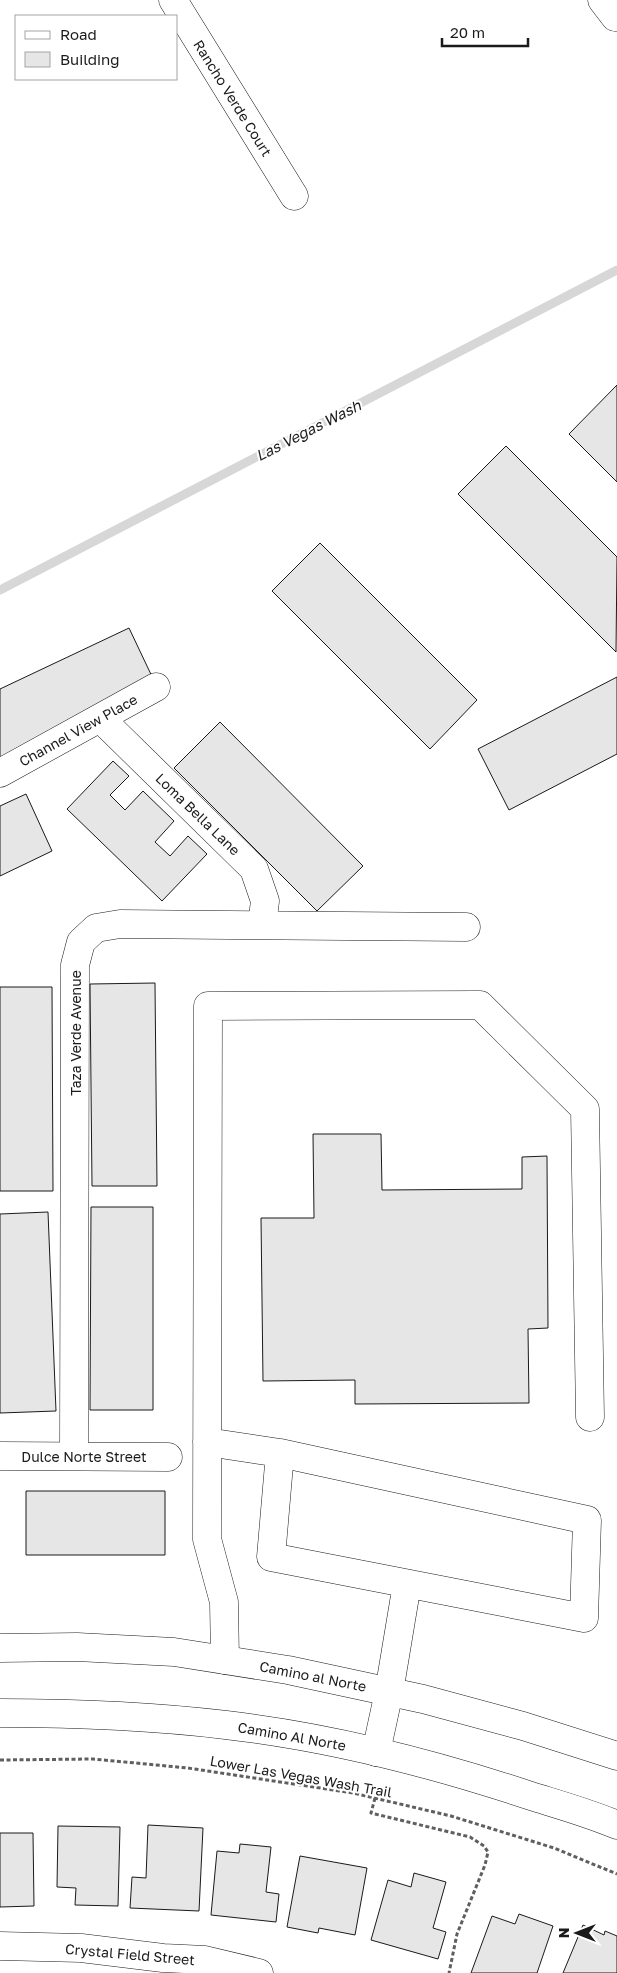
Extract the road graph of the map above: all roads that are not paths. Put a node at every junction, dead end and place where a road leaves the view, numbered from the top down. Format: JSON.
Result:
{"nodes":[{"id":1,"x":173,"y":0,"type":"edge"},
{"id":2,"x":294,"y":196,"type":"dead end"},
{"id":3,"x":156,"y":687,"type":"dead end"},
{"id":4,"x":100,"y":718,"type":"junction"},
{"id":5,"x":0,"y":773,"type":"edge"},
{"id":6,"x":262,"y":925,"type":"junction"},
{"id":7,"x":466,"y":927,"type":"dead end"},
{"id":8,"x":590,"y":1417,"type":"dead end"},
{"id":9,"x":207,"y":1442,"type":"junction"},
{"id":10,"x":280,"y":1453,"type":"junction"},
{"id":11,"x":0,"y":1456,"type":"edge"},
{"id":12,"x":74,"y":1456,"type":"junction"},
{"id":13,"x":168,"y":1457,"type":"dead end"},
{"id":14,"x":407,"y":1584,"type":"junction"},
{"id":15,"x":0,"y":1648,"type":"edge"},
{"id":16,"x":225,"y":1660,"type":"junction"},
{"id":17,"x":389,"y":1692,"type":"junction"},
{"id":18,"x":0,"y":1713,"type":"edge"},
{"id":19,"x":376,"y":1752,"type":"junction"},
{"id":20,"x":617,"y":1756,"type":"edge"},
{"id":21,"x":615,"y":1823,"type":"edge"},
{"id":22,"x":0,"y":1946,"type":"edge"},
{"id":23,"x":163,"y":1966,"type":"edge"},
{"id":24,"x":259,"y":1973,"type":"edge"}],
"edges":[{"from":1,"to":2,"type":"street","name":"Rancho Verde Court"},
{"from":3,"to":4,"type":"street","name":"Channel View Place"},
{"from":4,"to":5,"type":"street","name":"Channel View Place"},
{"from":4,"to":6,"type":"street","name":"Loma Bella Lane"},
{"from":6,"to":7,"type":"street","name":"Taza Verde Avenue"},
{"from":6,"to":12,"type":"street","name":"Taza Verde Avenue"},
{"from":8,"to":9,"type":"street"},
{"from":9,"to":10,"type":"street"},
{"from":9,"to":16,"type":"street"},
{"from":10,"to":14,"type":"street"},
{"from":10,"to":14,"type":"street"},
{"from":11,"to":12,"type":"street","name":"Dulce Norte Street"},
{"from":12,"to":13,"type":"street","name":"Dulce Norte Street"},
{"from":14,"to":17,"type":"street"},
{"from":15,"to":16,"type":"street","name":"Camino al Norte"},
{"from":16,"to":17,"type":"street","name":"Camino al Norte"},
{"from":17,"to":19,"type":"street"},
{"from":17,"to":20,"type":"street","name":"Camino al Norte"},
{"from":18,"to":19,"type":"street","name":"Camino Al Norte"},
{"from":19,"to":21,"type":"street"},
{"from":22,"to":23,"type":"street","name":"Crystal Field Street"},
{"from":23,"to":24,"type":"street","name":"Crystal Field Street"}]}
